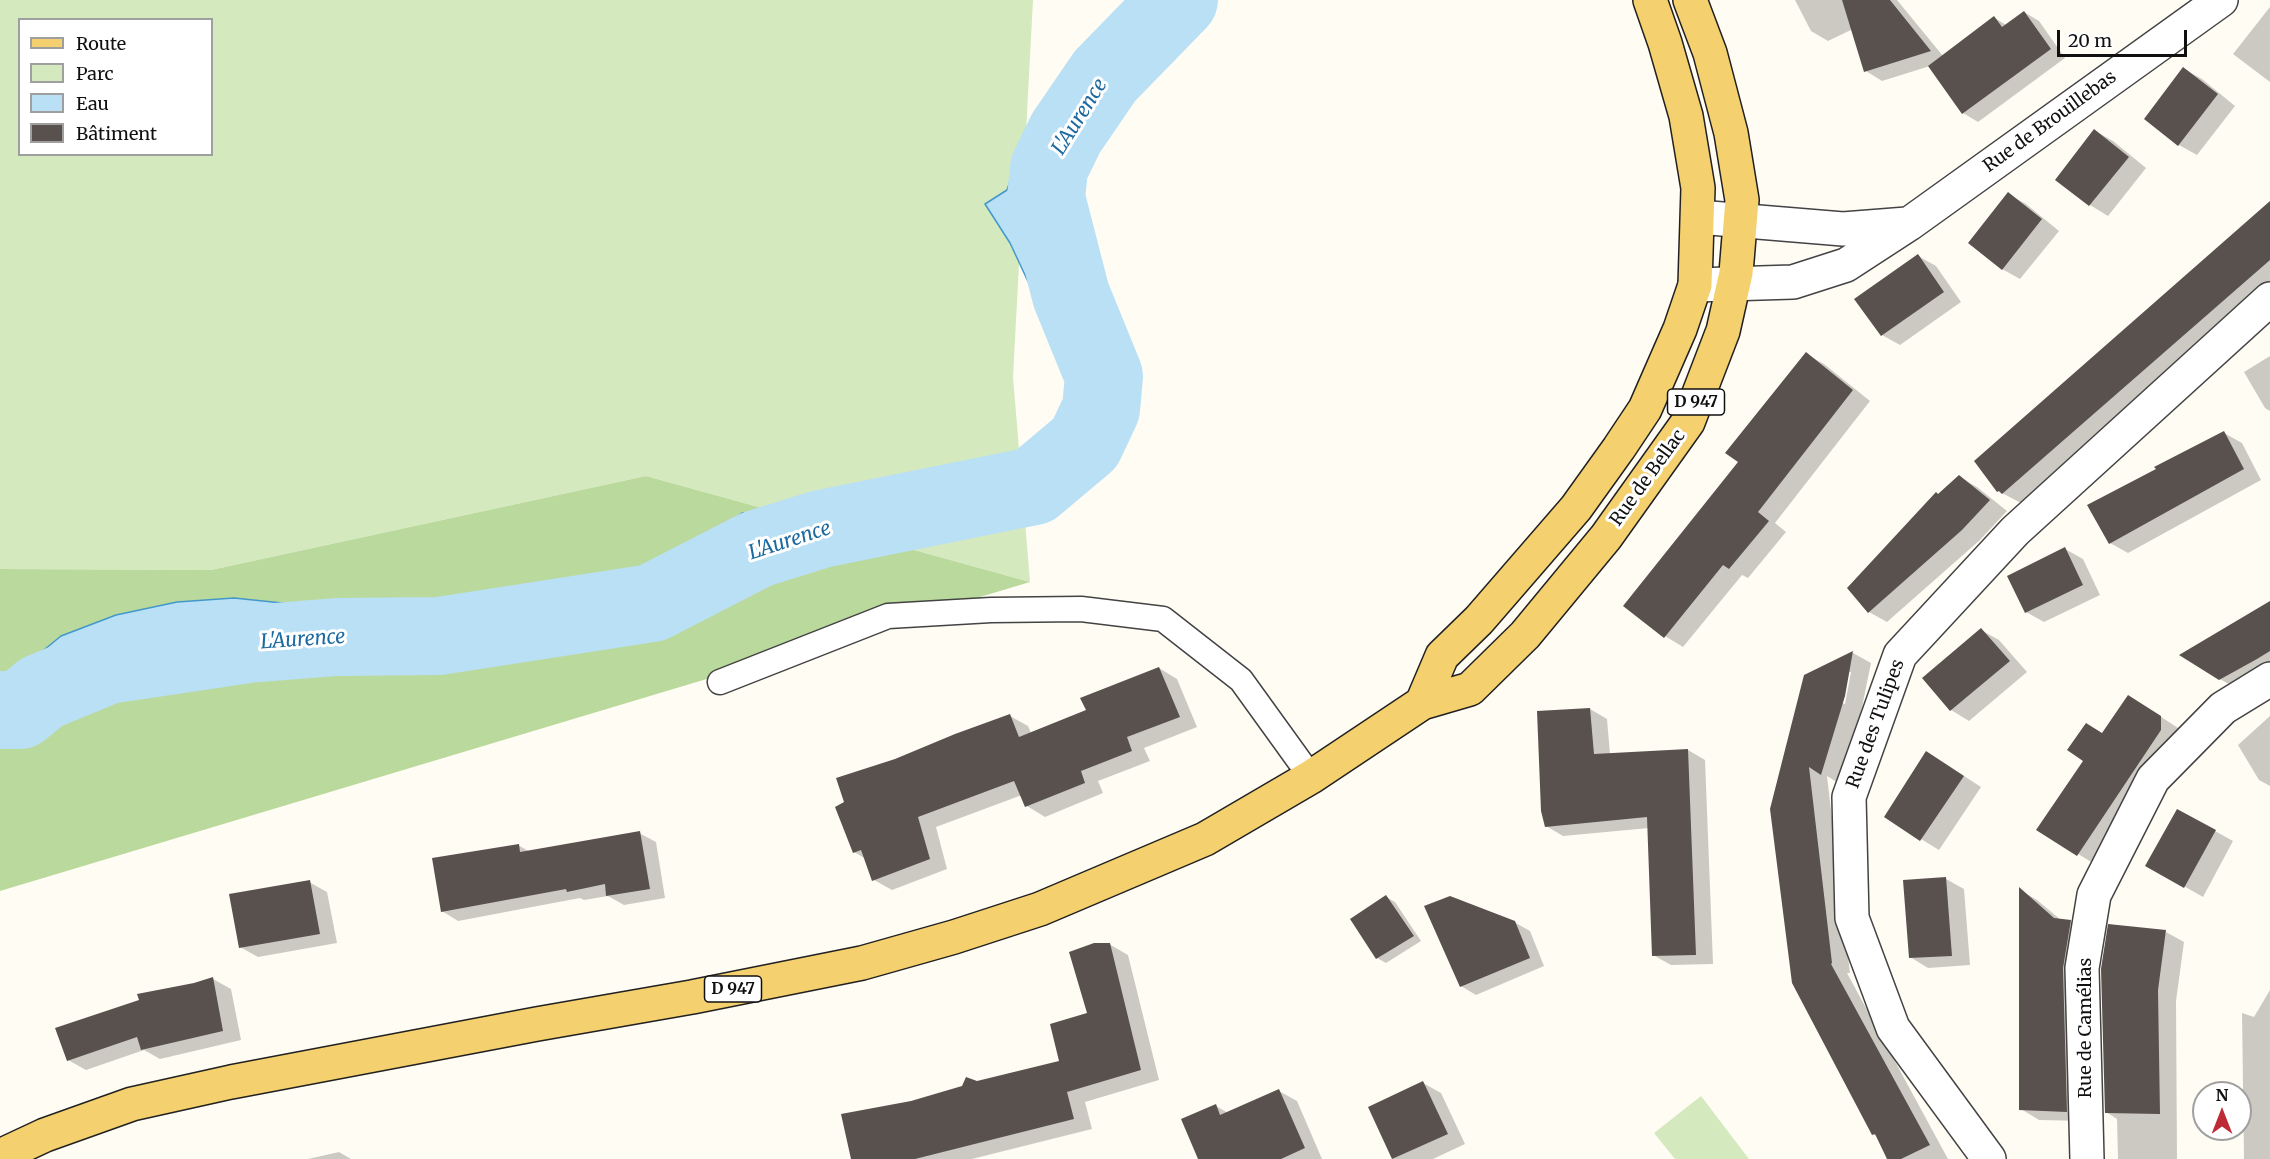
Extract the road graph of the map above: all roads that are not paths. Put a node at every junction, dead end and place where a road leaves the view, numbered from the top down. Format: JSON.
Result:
{"nodes":[{"id":1,"x":1650,"y":0,"type":"edge"},
{"id":2,"x":1690,"y":0,"type":"edge"},
{"id":3,"x":2221,"y":0,"type":"edge"},
{"id":4,"x":1698,"y":217,"type":"junction"},
{"id":5,"x":1741,"y":220,"type":"junction"},
{"id":6,"x":1909,"y":224,"type":"junction"},
{"id":7,"x":1734,"y":284,"type":"junction"},
{"id":8,"x":1695,"y":285,"type":"junction"},
{"id":9,"x":2270,"y":299,"type":"edge"},
{"id":10,"x":2270,"y":679,"type":"edge"},
{"id":11,"x":720,"y":682,"type":"dead end"},
{"id":12,"x":1422,"y":703,"type":"junction"},
{"id":13,"x":1311,"y":777,"type":"junction"},
{"id":14,"x":0,"y":1156,"type":"edge"},
{"id":15,"x":1989,"y":1159,"type":"edge"},
{"id":16,"x":2087,"y":1159,"type":"edge"}],
"edges":[{"from":1,"to":4,"type":"main road","number":"D 947"},
{"from":2,"to":5,"type":"main road","name":"Rue de Bellac","number":"D 947"},
{"from":3,"to":6,"type":"street","name":"Rue de Brouillebas"},
{"from":4,"to":5,"type":"street"},
{"from":4,"to":8,"type":"main road","number":"D 947"},
{"from":5,"to":6,"type":"street"},
{"from":5,"to":7,"type":"main road","name":"Rue de Bellac","number":"D 947"},
{"from":6,"to":7,"type":"street","name":"Rue de Brouillebas"},
{"from":7,"to":8,"type":"street","name":"Rue de Brouillebas"},
{"from":7,"to":12,"type":"main road","name":"Rue de Bellac","number":"D 947"},
{"from":8,"to":12,"type":"main road","number":"D 947"},
{"from":9,"to":15,"type":"street","name":"Rue des Tulipes"},
{"from":10,"to":16,"type":"street","name":"Rue de Camélias"},
{"from":11,"to":13,"type":"lane"},
{"from":12,"to":13,"type":"main road","number":"D 947"},
{"from":13,"to":14,"type":"main road","number":"D 947"}]}
